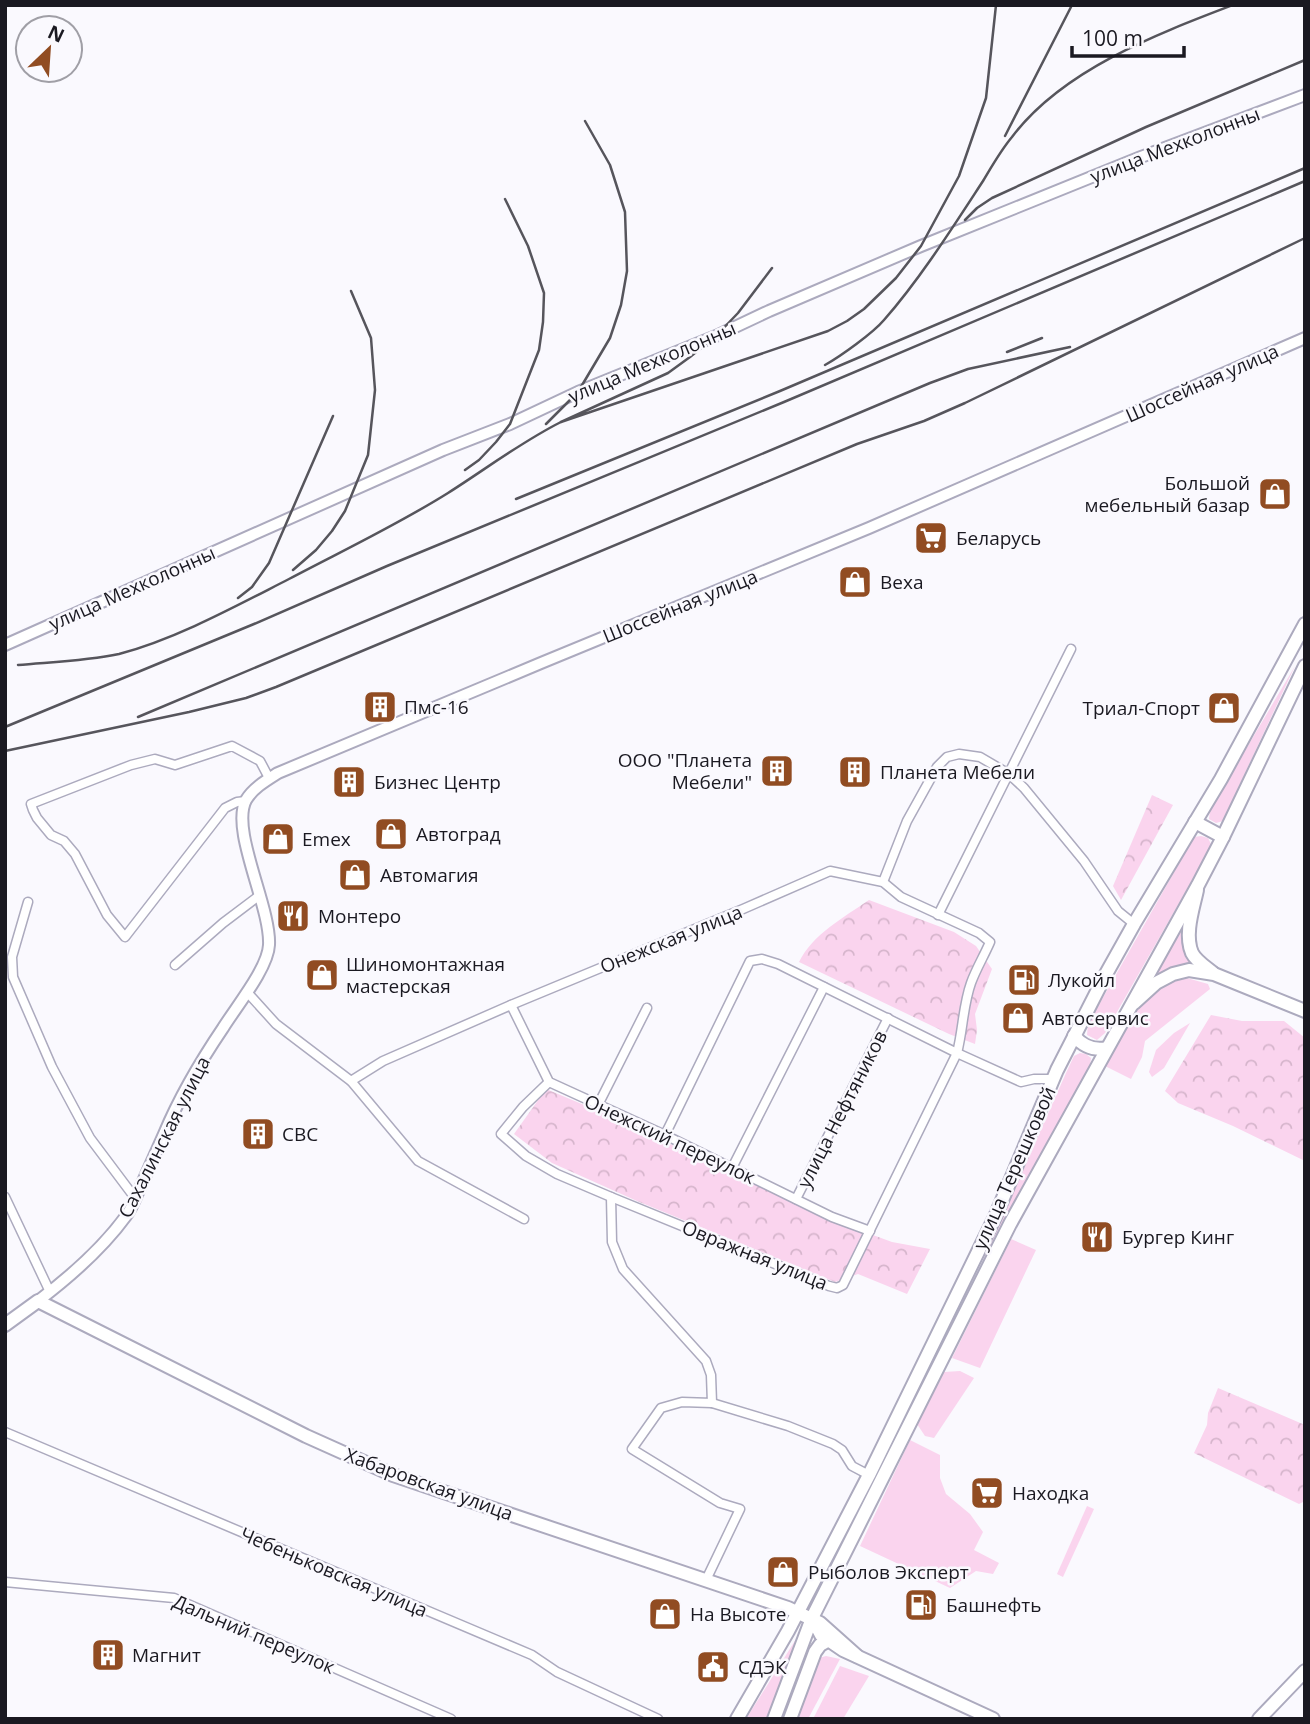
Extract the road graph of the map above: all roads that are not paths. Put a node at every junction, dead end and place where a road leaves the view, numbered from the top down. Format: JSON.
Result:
{"nodes":[{"id":1,"x":1305,"y":95,"type":"edge"},
{"id":2,"x":1305,"y":338,"type":"edge"},
{"id":3,"x":1303,"y":633,"type":"edge"},
{"id":4,"x":5,"y":645,"type":"edge"},
{"id":5,"x":1070,"y":649,"type":"dead end"},
{"id":6,"x":1305,"y":666,"type":"edge"},
{"id":7,"x":1009,"y":774,"type":"junction"},
{"id":8,"x":269,"y":778,"type":"junction"},
{"id":9,"x":246,"y":801,"type":"junction"},
{"id":10,"x":1195,"y":822,"type":"junction"},
{"id":11,"x":1223,"y":837,"type":"junction"},
{"id":12,"x":883,"y":882,"type":"junction"},
{"id":13,"x":1198,"y":885,"type":"junction"},
{"id":14,"x":260,"y":895,"type":"junction"},
{"id":15,"x":28,"y":902,"type":"dead end"},
{"id":16,"x":938,"y":915,"type":"junction"},
{"id":17,"x":1134,"y":924,"type":"junction"},
{"id":18,"x":9,"y":956,"type":"edge"},
{"id":19,"x":175,"y":965,"type":"dead end"},
{"id":20,"x":1214,"y":974,"type":"junction"},
{"id":21,"x":824,"y":988,"type":"junction"},
{"id":22,"x":247,"y":992,"type":"junction"},
{"id":23,"x":511,"y":1005,"type":"junction"},
{"id":24,"x":1131,"y":1005,"type":"junction"},
{"id":25,"x":647,"y":1008,"type":"dead end"},
{"id":26,"x":1305,"y":1012,"type":"edge"},
{"id":27,"x":888,"y":1018,"type":"junction"},
{"id":28,"x":1074,"y":1036,"type":"junction"},
{"id":29,"x":1107,"y":1048,"type":"junction"},
{"id":30,"x":957,"y":1053,"type":"junction"},
{"id":31,"x":1052,"y":1079,"type":"junction"},
{"id":32,"x":351,"y":1081,"type":"junction"},
{"id":33,"x":550,"y":1082,"type":"junction"},
{"id":34,"x":598,"y":1105,"type":"junction"},
{"id":35,"x":664,"y":1136,"type":"junction"},
{"id":36,"x":732,"y":1168,"type":"junction"},
{"id":37,"x":5,"y":1197,"type":"edge"},
{"id":38,"x":611,"y":1197,"type":"junction"},
{"id":39,"x":135,"y":1198,"type":"junction"},
{"id":40,"x":796,"y":1199,"type":"junction"},
{"id":41,"x":524,"y":1219,"type":"dead end"},
{"id":42,"x":870,"y":1231,"type":"junction"},
{"id":43,"x":50,"y":1292,"type":"junction"},
{"id":44,"x":38,"y":1301,"type":"junction"},
{"id":45,"x":5,"y":1325,"type":"edge"},
{"id":46,"x":712,"y":1403,"type":"junction"},
{"id":47,"x":5,"y":1432,"type":"edge"},
{"id":48,"x":869,"y":1475,"type":"junction"},
{"id":49,"x":706,"y":1580,"type":"junction"},
{"id":50,"x":5,"y":1583,"type":"edge"},
{"id":51,"x":798,"y":1612,"type":"junction"},
{"id":52,"x":812,"y":1618,"type":"junction"},
{"id":53,"x":827,"y":1640,"type":"junction"},
{"id":54,"x":857,"y":1656,"type":"junction"},
{"id":55,"x":1305,"y":1671,"type":"edge"},
{"id":56,"x":451,"y":1719,"type":"edge"},
{"id":57,"x":658,"y":1719,"type":"edge"},
{"id":58,"x":737,"y":1719,"type":"edge"},
{"id":59,"x":774,"y":1719,"type":"edge"},
{"id":60,"x":790,"y":1719,"type":"edge"},
{"id":61,"x":993,"y":1719,"type":"edge"},
{"id":62,"x":1259,"y":1719,"type":"edge"}],
"edges":[{"from":1,"to":4,"type":"street","name":"улица Мехколонны"},
{"from":2,"to":8,"type":"street","name":"Шоссейная улица"},
{"from":3,"to":10,"type":"main road","name":"улица Терешковой"},
{"from":5,"to":7,"type":"street"},
{"from":6,"to":11,"type":"main road","name":"улица Терешковой"},
{"from":7,"to":12,"type":"street"},
{"from":7,"to":16,"type":"street"},
{"from":7,"to":17,"type":"street"},
{"from":8,"to":9,"type":"street","name":"Шоссейная улица"},
{"from":8,"to":9,"type":"street"},
{"from":9,"to":14,"type":"street"},
{"from":10,"to":11,"type":"main road"},
{"from":10,"to":17,"type":"main road","name":"улица Терешковой"},
{"from":11,"to":13,"type":"main road","name":"улица Терешковой"},
{"from":12,"to":16,"type":"street","name":"Онежская улица"},
{"from":12,"to":23,"type":"street","name":"Онежская улица"},
{"from":13,"to":20,"type":"main road"},
{"from":13,"to":24,"type":"main road","name":"улица Терешковой"},
{"from":14,"to":19,"type":"street"},
{"from":14,"to":22,"type":"street"},
{"from":15,"to":18,"type":"street"},
{"from":16,"to":30,"type":"street","name":"Онежская улица"},
{"from":17,"to":28,"type":"main road","name":"улица Терешковой"},
{"from":18,"to":39,"type":"street"},
{"from":20,"to":24,"type":"main road"},
{"from":20,"to":26,"type":"main road"},
{"from":21,"to":27,"type":"street"},
{"from":21,"to":35,"type":"street"},
{"from":21,"to":36,"type":"street"},
{"from":22,"to":32,"type":"street"},
{"from":22,"to":39,"type":"street","name":"Сахалинская улица"},
{"from":23,"to":32,"type":"street","name":"Онежская улица"},
{"from":23,"to":33,"type":"street"},
{"from":24,"to":29,"type":"main road","name":"улица Терешковой"},
{"from":25,"to":34,"type":"street"},
{"from":27,"to":30,"type":"street"},
{"from":27,"to":40,"type":"street","name":"улица Нефтяников"},
{"from":28,"to":29,"type":"main road"},
{"from":28,"to":31,"type":"main road","name":"улица Терешковой"},
{"from":29,"to":52,"type":"main road","name":"улица Терешковой"},
{"from":30,"to":31,"type":"street"},
{"from":30,"to":42,"type":"street"},
{"from":31,"to":48,"type":"main road","name":"улица Терешковой"},
{"from":32,"to":41,"type":"street"},
{"from":33,"to":34,"type":"street","name":"Онежский переулок"},
{"from":33,"to":38,"type":"street","name":"Овражная улица"},
{"from":34,"to":35,"type":"street","name":"Онежский переулок"},
{"from":35,"to":36,"type":"street","name":"Онежский переулок"},
{"from":36,"to":40,"type":"street","name":"Онежский переулок"},
{"from":37,"to":43,"type":"street"},
{"from":38,"to":42,"type":"street","name":"Овражная улица"},
{"from":38,"to":46,"type":"street"},
{"from":39,"to":43,"type":"street","name":"Сахалинская улица"},
{"from":40,"to":42,"type":"street","name":"Онежский переулок"},
{"from":43,"to":44,"type":"street","name":"Сахалинская улица"},
{"from":44,"to":45,"type":"main road","name":"Сахалинская улица"},
{"from":44,"to":49,"type":"main road","name":"Хабаровская улица"},
{"from":46,"to":48,"type":"street"},
{"from":46,"to":49,"type":"street"},
{"from":47,"to":57,"type":"street","name":"Чебеньковская улица"},
{"from":48,"to":51,"type":"main road","name":"улица Терешковой"},
{"from":49,"to":51,"type":"main road","name":"Хабаровская улица"},
{"from":50,"to":56,"type":"street","name":"Дальний переулок"},
{"from":51,"to":52,"type":"main road","name":"Хабаровская улица"},
{"from":51,"to":58,"type":"main road","name":"улица Терешковой"},
{"from":52,"to":53,"type":"main road"},
{"from":52,"to":54,"type":"main road","name":"Хабаровская улица"},
{"from":52,"to":59,"type":"main road","name":"улица Терешковой"},
{"from":53,"to":54,"type":"main road"},
{"from":53,"to":60,"type":"main road"},
{"from":54,"to":61,"type":"main road"},
{"from":55,"to":62,"type":"main road"}]}
